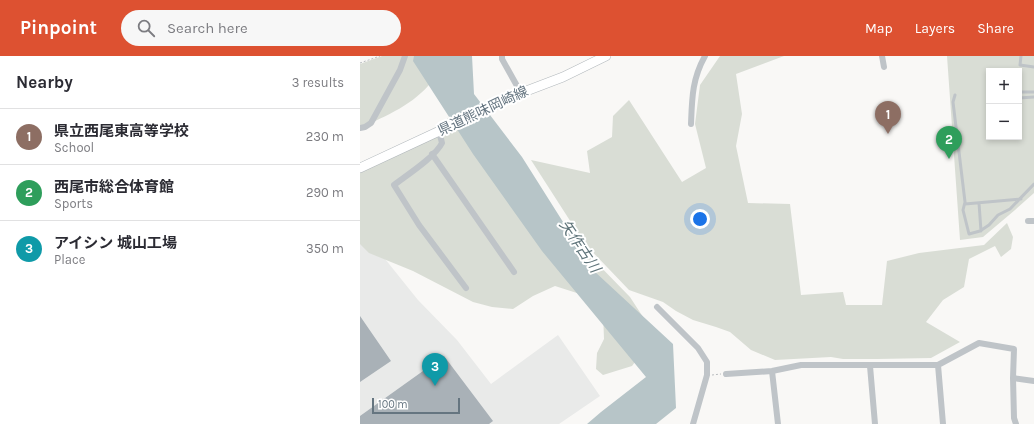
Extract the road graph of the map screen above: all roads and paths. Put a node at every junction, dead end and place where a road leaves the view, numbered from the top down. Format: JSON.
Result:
{"nodes":[{"id":1,"x":380,"y":56,"type":"edge"},
{"id":2,"x":405,"y":56,"type":"edge"},
{"id":3,"x":502,"y":56,"type":"edge"},
{"id":4,"x":606,"y":56,"type":"edge"},
{"id":5,"x":705,"y":56,"type":"edge"},
{"id":6,"x":882,"y":56,"type":"edge"},
{"id":7,"x":1021,"y":56,"type":"edge"},
{"id":8,"x":360,"y":63,"type":"edge"},
{"id":9,"x":1034,"y":67,"type":"edge"},
{"id":10,"x":884,"y":68,"type":"dead end"},
{"id":11,"x":1022,"y":92,"type":"edge"},
{"id":12,"x":1034,"y":92,"type":"edge"},
{"id":13,"x":521,"y":93,"type":"junction"},
{"id":14,"x":955,"y":95,"type":"dead end"},
{"id":15,"x":1034,"y":97,"type":"edge"},
{"id":16,"x":1022,"y":98,"type":"edge"},
{"id":17,"x":691,"y":124,"type":"dead end"},
{"id":18,"x":360,"y":128,"type":"edge"},
{"id":19,"x":439,"y":131,"type":"junction"},
{"id":20,"x":432,"y":154,"type":"junction"},
{"id":21,"x":360,"y":168,"type":"edge"},
{"id":22,"x":1034,"y":184,"type":"edge"},
{"id":23,"x":1021,"y":198,"type":"junction"},
{"id":24,"x":979,"y":203,"type":"junction"},
{"id":25,"x":965,"y":204,"type":"junction"},
{"id":26,"x":981,"y":231,"type":"junction"},
{"id":27,"x":514,"y":272,"type":"dead end"},
{"id":28,"x":466,"y":288,"type":"dead end"},
{"id":29,"x":657,"y":307,"type":"dead end"},
{"id":30,"x":870,"y":366,"type":"junction"},
{"id":31,"x":938,"y":366,"type":"junction"},
{"id":32,"x":772,"y":371,"type":"junction"},
{"id":33,"x":726,"y":374,"type":"joint"},
{"id":34,"x":706,"y":375,"type":"junction"},
{"id":35,"x":1013,"y":378,"type":"junction"},
{"id":36,"x":1034,"y":381,"type":"edge"},
{"id":37,"x":693,"y":424,"type":"edge"},
{"id":38,"x":778,"y":424,"type":"edge"},
{"id":39,"x":875,"y":424,"type":"edge"},
{"id":40,"x":943,"y":424,"type":"edge"},
{"id":41,"x":1016,"y":424,"type":"edge"}],
"edges":[{"from":1,"to":8,"type":"path"},
{"from":2,"to":18,"type":"street"},
{"from":3,"to":13,"type":"street"},
{"from":4,"to":13,"type":"main road","name":"県道熊味岡崎線"},
{"from":5,"to":17,"type":"street"},
{"from":6,"to":10,"type":"street"},
{"from":7,"to":9,"type":"lane"},
{"from":11,"to":12,"type":"lane"},
{"from":13,"to":19,"type":"main road","name":"県道熊味岡崎線"},
{"from":14,"to":25,"type":"lane"},
{"from":15,"to":16,"type":"lane"},
{"from":19,"to":20,"type":"street"},
{"from":19,"to":21,"type":"main road","name":"県道熊味岡崎線"},
{"from":20,"to":27,"type":"street"},
{"from":20,"to":28,"type":"street"},
{"from":22,"to":23,"type":"lane"},
{"from":23,"to":24,"type":"lane"},
{"from":23,"to":26,"type":"lane"},
{"from":24,"to":25,"type":"lane"},
{"from":24,"to":26,"type":"lane"},
{"from":25,"to":26,"type":"lane"},
{"from":29,"to":34,"type":"street"},
{"from":30,"to":31,"type":"street"},
{"from":30,"to":32,"type":"street"},
{"from":30,"to":39,"type":"street"},
{"from":31,"to":35,"type":"street"},
{"from":31,"to":40,"type":"street"},
{"from":32,"to":33,"type":"street"},
{"from":32,"to":38,"type":"street"},
{"from":33,"to":34,"type":"path"},
{"from":34,"to":37,"type":"street"},
{"from":35,"to":36,"type":"street"},
{"from":35,"to":41,"type":"street"}]}
